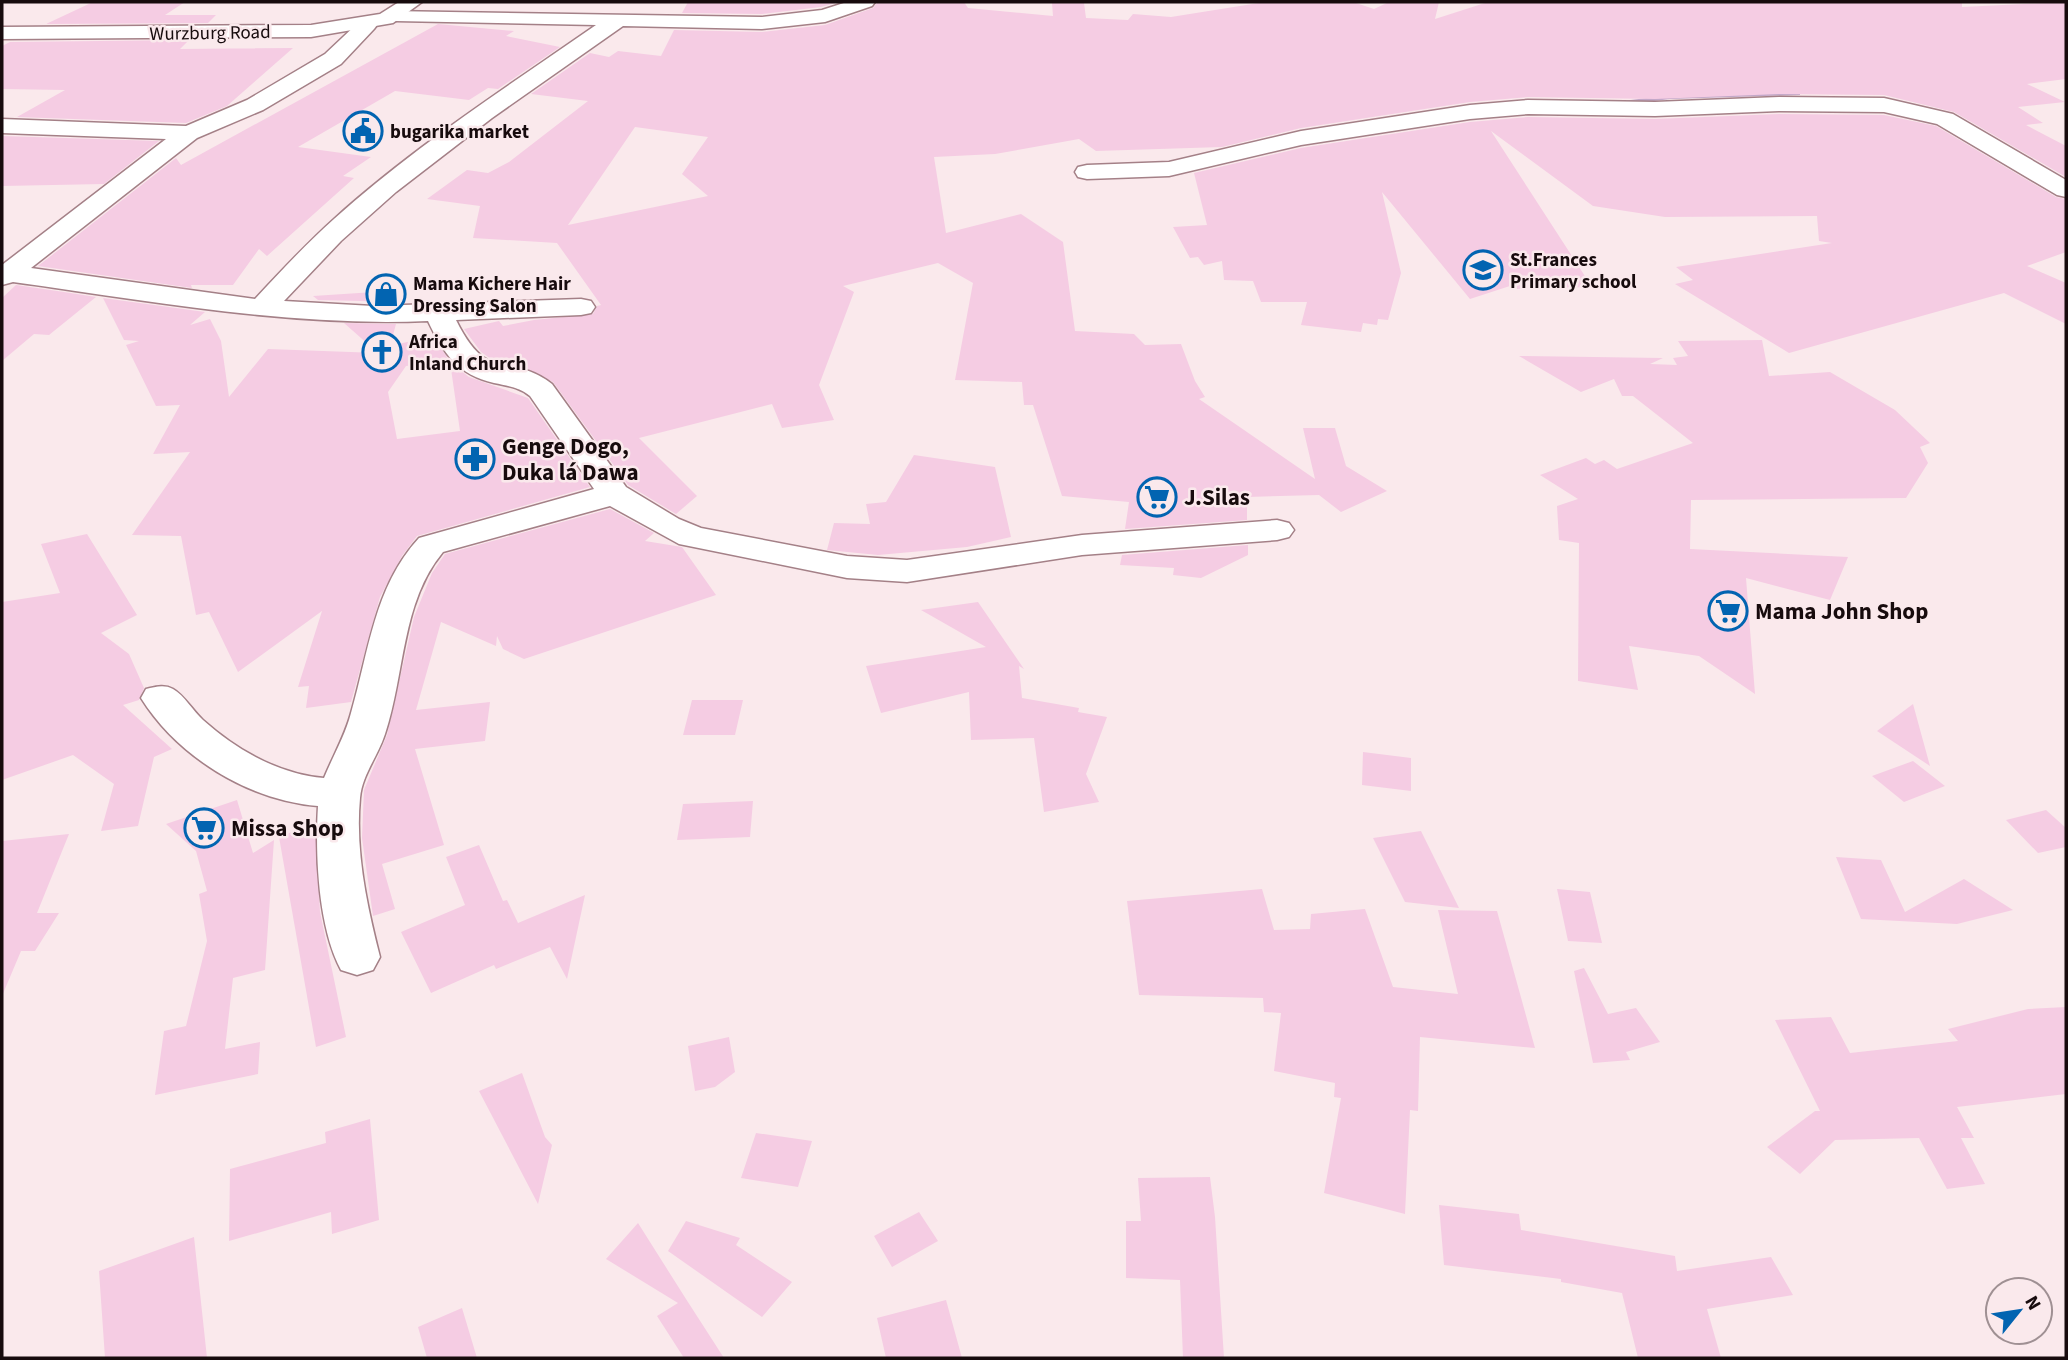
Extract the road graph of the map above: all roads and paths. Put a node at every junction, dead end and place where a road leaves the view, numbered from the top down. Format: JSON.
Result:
{"nodes":[{"id":1,"x":865,"y":2,"type":"edge"},
{"id":2,"x":404,"y":8,"type":"edge"},
{"id":3,"x":618,"y":20,"type":"junction"},
{"id":4,"x":762,"y":23,"type":"junction"},
{"id":5,"x":367,"y":24,"type":"junction"},
{"id":6,"x":2,"y":33,"type":"edge"},
{"id":7,"x":659,"y":41,"type":"dead end"},
{"id":8,"x":599,"y":57,"type":"dead end"},
{"id":9,"x":529,"y":83,"type":"junction"},
{"id":10,"x":2,"y":126,"type":"edge"},
{"id":11,"x":189,"y":132,"type":"junction"},
{"id":12,"x":1087,"y":172,"type":"dead end"},
{"id":13,"x":2066,"y":190,"type":"edge"},
{"id":14,"x":2,"y":246,"type":"edge"},
{"id":15,"x":34,"y":253,"type":"junction"},
{"id":16,"x":5,"y":275,"type":"edge"},
{"id":17,"x":581,"y":307,"type":"dead end"},
{"id":18,"x":262,"y":308,"type":"junction"},
{"id":19,"x":438,"y":312,"type":"junction"},
{"id":20,"x":614,"y":494,"type":"junction"},
{"id":21,"x":1277,"y":530,"type":"dead end"},
{"id":22,"x":160,"y":698,"type":"dead end"},
{"id":23,"x":340,"y":794,"type":"junction"},
{"id":24,"x":357,"y":957,"type":"dead end"}],
"edges":[{"from":1,"to":4,"type":"street"},
{"from":2,"to":3,"type":"street","name":"Wurzburg Road"},
{"from":2,"to":5,"type":"street","name":"Wurzburg Road"},
{"from":3,"to":4,"type":"street","name":"Wurzburg Road"},
{"from":3,"to":9,"type":"street"},
{"from":4,"to":7,"type":"street"},
{"from":5,"to":6,"type":"street","name":"Wurzburg Road"},
{"from":5,"to":11,"type":"street"},
{"from":8,"to":9,"type":"street"},
{"from":9,"to":18,"type":"street"},
{"from":10,"to":11,"type":"street"},
{"from":11,"to":15,"type":"street"},
{"from":12,"to":13,"type":"street"},
{"from":14,"to":15,"type":"street"},
{"from":15,"to":16,"type":"street"},
{"from":16,"to":18,"type":"street"},
{"from":17,"to":19,"type":"street"},
{"from":18,"to":19,"type":"street"},
{"from":19,"to":20,"type":"street"},
{"from":20,"to":21,"type":"street"},
{"from":20,"to":23,"type":"street"},
{"from":22,"to":23,"type":"street"},
{"from":23,"to":24,"type":"street"}]}
